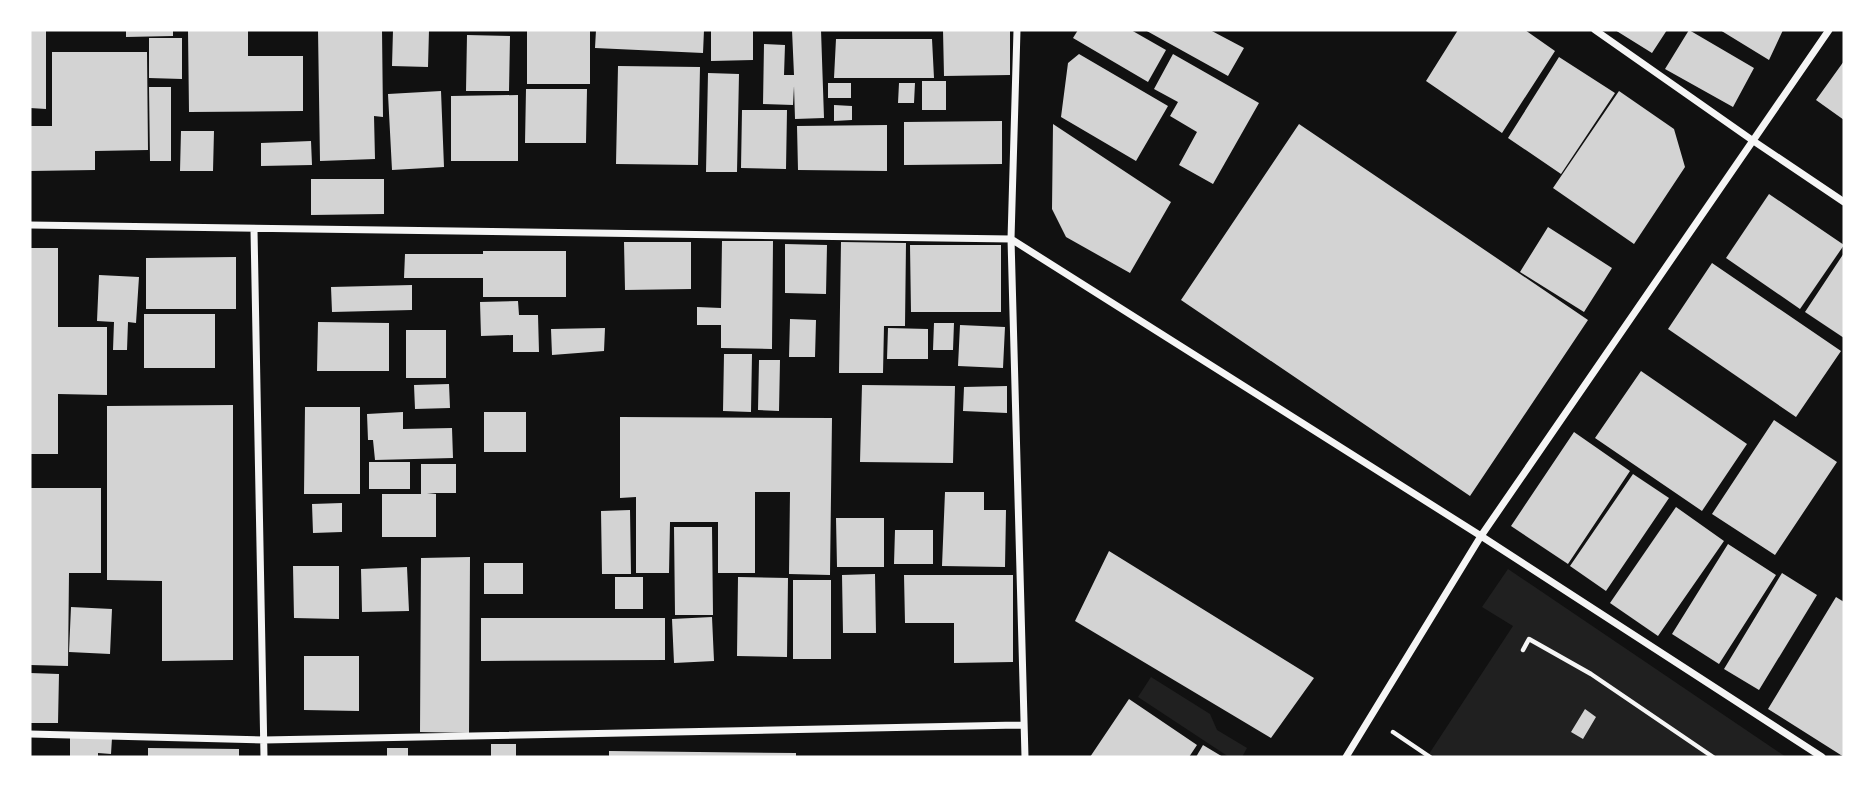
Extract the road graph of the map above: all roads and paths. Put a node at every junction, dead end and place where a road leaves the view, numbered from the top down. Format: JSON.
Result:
{"nodes":[{"id":1,"x":1017,"y":30,"type":"edge"},
{"id":2,"x":1595,"y":30,"type":"edge"},
{"id":3,"x":1829,"y":30,"type":"edge"},
{"id":4,"x":1752,"y":141,"type":"junction"},
{"id":5,"x":1844,"y":202,"type":"edge"},
{"id":6,"x":30,"y":225,"type":"edge"},
{"id":7,"x":254,"y":230,"type":"junction"},
{"id":8,"x":1011,"y":239,"type":"junction"},
{"id":9,"x":1481,"y":536,"type":"junction"},
{"id":10,"x":1523,"y":650,"type":"dead end"},
{"id":11,"x":1370,"y":717,"type":"junction"},
{"id":12,"x":1024,"y":725,"type":"junction"},
{"id":13,"x":30,"y":734,"type":"edge"},
{"id":14,"x":264,"y":740,"type":"junction"},
{"id":15,"x":264,"y":757,"type":"edge"},
{"id":16,"x":1025,"y":757,"type":"edge"},
{"id":17,"x":1346,"y":757,"type":"edge"},
{"id":18,"x":1430,"y":757,"type":"edge"},
{"id":19,"x":1713,"y":757,"type":"edge"},
{"id":20,"x":1822,"y":757,"type":"edge"}],
"edges":[{"from":1,"to":8,"type":"street"},
{"from":2,"to":4,"type":"street"},
{"from":3,"to":4,"type":"street"},
{"from":4,"to":5,"type":"street"},
{"from":4,"to":9,"type":"street"},
{"from":6,"to":7,"type":"street"},
{"from":7,"to":8,"type":"street"},
{"from":7,"to":14,"type":"street"},
{"from":8,"to":9,"type":"street"},
{"from":8,"to":12,"type":"street"},
{"from":9,"to":11,"type":"street"},
{"from":9,"to":20,"type":"street"},
{"from":10,"to":19,"type":"path"},
{"from":11,"to":17,"type":"street"},
{"from":11,"to":18,"type":"path"},
{"from":12,"to":14,"type":"street"},
{"from":12,"to":16,"type":"street"},
{"from":13,"to":14,"type":"street"},
{"from":14,"to":15,"type":"street"}]}
